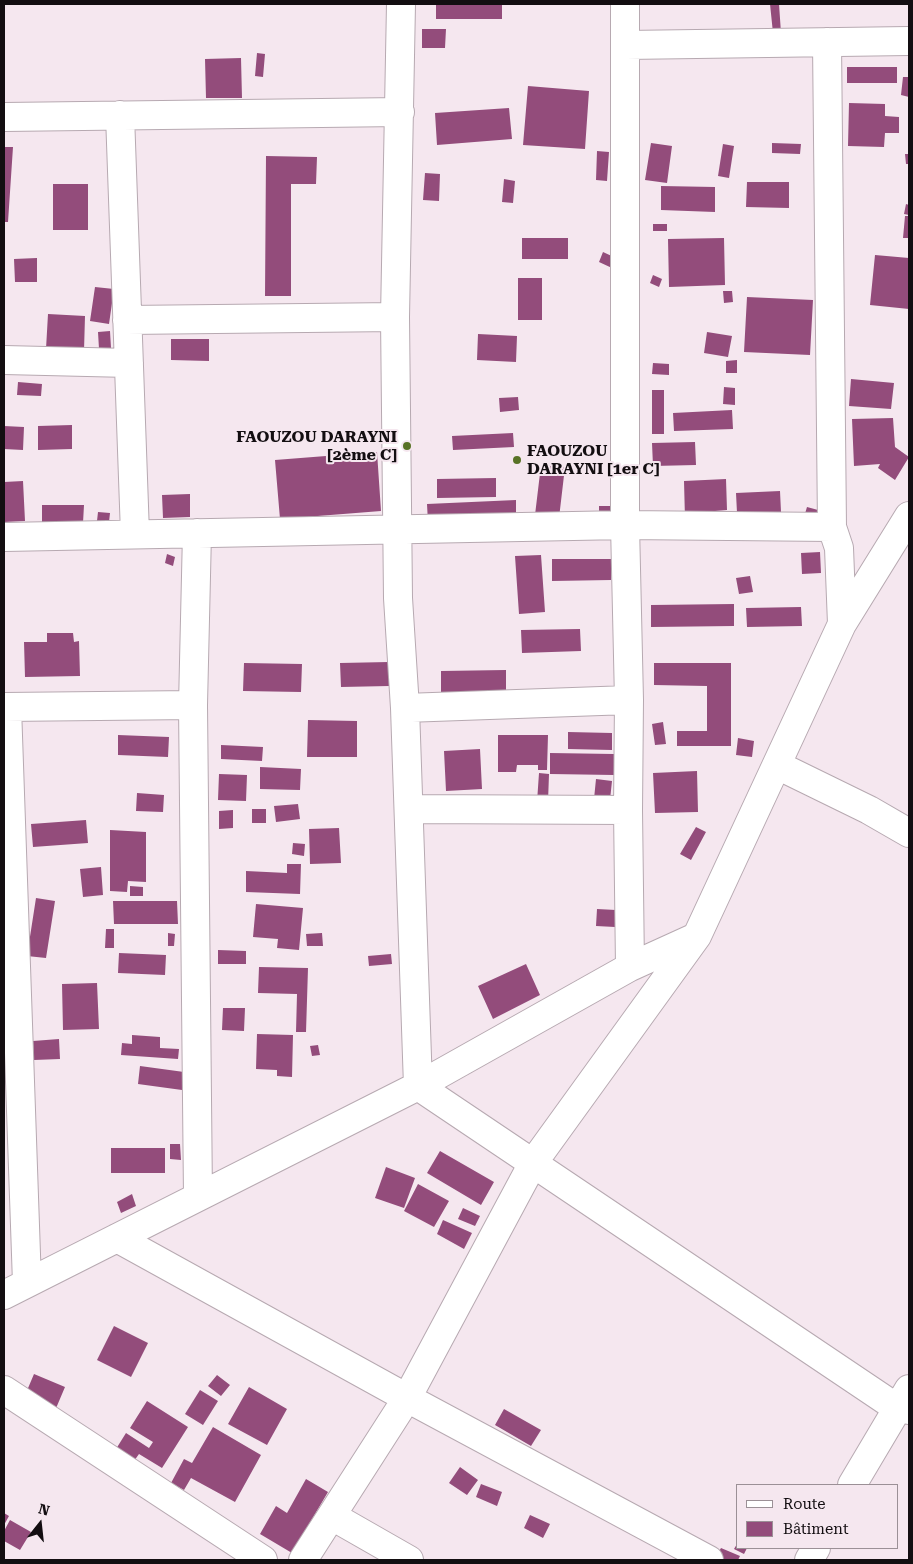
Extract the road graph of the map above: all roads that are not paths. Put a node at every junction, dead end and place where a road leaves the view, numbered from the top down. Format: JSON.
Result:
{"nodes":[{"id":1,"x":401,"y":4,"type":"edge"},
{"id":2,"x":625,"y":4,"type":"edge"},
{"id":3,"x":909,"y":40,"type":"edge"},
{"id":4,"x":827,"y":42,"type":"junction"},
{"id":5,"x":626,"y":45,"type":"junction"},
{"id":6,"x":400,"y":112,"type":"junction"},
{"id":7,"x":120,"y":116,"type":"junction"},
{"id":8,"x":4,"y":117,"type":"edge"},
{"id":9,"x":395,"y":317,"type":"junction"},
{"id":10,"x":127,"y":320,"type":"junction"},
{"id":11,"x":4,"y":360,"type":"edge"},
{"id":12,"x":129,"y":363,"type":"junction"},
{"id":13,"x":909,"y":516,"type":"edge"},
{"id":14,"x":625,"y":525,"type":"junction"},
{"id":15,"x":832,"y":527,"type":"junction"},
{"id":16,"x":398,"y":529,"type":"junction"},
{"id":17,"x":197,"y":533,"type":"junction"},
{"id":18,"x":135,"y":534,"type":"junction"},
{"id":19,"x":4,"y":537,"type":"edge"},
{"id":20,"x":842,"y":624,"type":"junction"},
{"id":21,"x":629,"y":700,"type":"junction"},
{"id":22,"x":193,"y":705,"type":"junction"},
{"id":23,"x":5,"y":707,"type":"edge"},
{"id":24,"x":405,"y":708,"type":"junction"},
{"id":25,"x":777,"y":765,"type":"junction"},
{"id":26,"x":409,"y":809,"type":"junction"},
{"id":27,"x":628,"y":810,"type":"junction"},
{"id":28,"x":909,"y":833,"type":"edge"},
{"id":29,"x":697,"y":936,"type":"junction"},
{"id":30,"x":630,"y":967,"type":"junction"},
{"id":31,"x":418,"y":1086,"type":"junction"},
{"id":32,"x":533,"y":1163,"type":"junction"},
{"id":33,"x":198,"y":1197,"type":"junction"},
{"id":34,"x":117,"y":1238,"type":"junction"},
{"id":35,"x":15,"y":1289,"type":"edge"},
{"id":36,"x":4,"y":1390,"type":"edge"},
{"id":37,"x":407,"y":1398,"type":"junction"},
{"id":38,"x":905,"y":1402,"type":"edge"},
{"id":39,"x":853,"y":1484,"type":"edge"},
{"id":40,"x":332,"y":1516,"type":"junction"},
{"id":41,"x":815,"y":1549,"type":"edge"},
{"id":42,"x":263,"y":1560,"type":"edge"},
{"id":43,"x":303,"y":1560,"type":"edge"},
{"id":44,"x":409,"y":1560,"type":"edge"},
{"id":45,"x":709,"y":1560,"type":"edge"},
{"id":46,"x":809,"y":1560,"type":"edge"}],
"edges":[{"from":1,"to":6,"type":"street"},
{"from":2,"to":5,"type":"street"},
{"from":3,"to":4,"type":"street"},
{"from":4,"to":5,"type":"street"},
{"from":4,"to":15,"type":"street"},
{"from":5,"to":14,"type":"street"},
{"from":6,"to":7,"type":"street"},
{"from":6,"to":9,"type":"street"},
{"from":7,"to":8,"type":"street"},
{"from":7,"to":10,"type":"street"},
{"from":9,"to":10,"type":"street"},
{"from":9,"to":16,"type":"street"},
{"from":10,"to":12,"type":"street"},
{"from":11,"to":12,"type":"street"},
{"from":12,"to":18,"type":"street"},
{"from":13,"to":20,"type":"street"},
{"from":14,"to":15,"type":"street"},
{"from":14,"to":16,"type":"street"},
{"from":14,"to":21,"type":"street"},
{"from":15,"to":20,"type":"street"},
{"from":16,"to":17,"type":"street"},
{"from":16,"to":24,"type":"street"},
{"from":17,"to":18,"type":"street"},
{"from":17,"to":22,"type":"street"},
{"from":18,"to":19,"type":"street"},
{"from":20,"to":25,"type":"street"},
{"from":21,"to":24,"type":"street"},
{"from":21,"to":27,"type":"street"},
{"from":22,"to":23,"type":"street"},
{"from":22,"to":33,"type":"street"},
{"from":23,"to":35,"type":"street"},
{"from":24,"to":26,"type":"street"},
{"from":25,"to":28,"type":"street"},
{"from":25,"to":29,"type":"street"},
{"from":26,"to":27,"type":"street"},
{"from":26,"to":31,"type":"street"},
{"from":27,"to":30,"type":"street"},
{"from":29,"to":30,"type":"street"},
{"from":29,"to":32,"type":"street"},
{"from":30,"to":31,"type":"street"},
{"from":31,"to":32,"type":"street"},
{"from":31,"to":33,"type":"street"},
{"from":32,"to":37,"type":"street"},
{"from":32,"to":38,"type":"street"},
{"from":33,"to":34,"type":"street"},
{"from":34,"to":35,"type":"street"},
{"from":34,"to":37,"type":"street"},
{"from":36,"to":42,"type":"street"},
{"from":37,"to":40,"type":"street"},
{"from":37,"to":45,"type":"street"},
{"from":38,"to":39,"type":"street"},
{"from":40,"to":43,"type":"street"},
{"from":40,"to":44,"type":"street"},
{"from":41,"to":46,"type":"street"}]}
